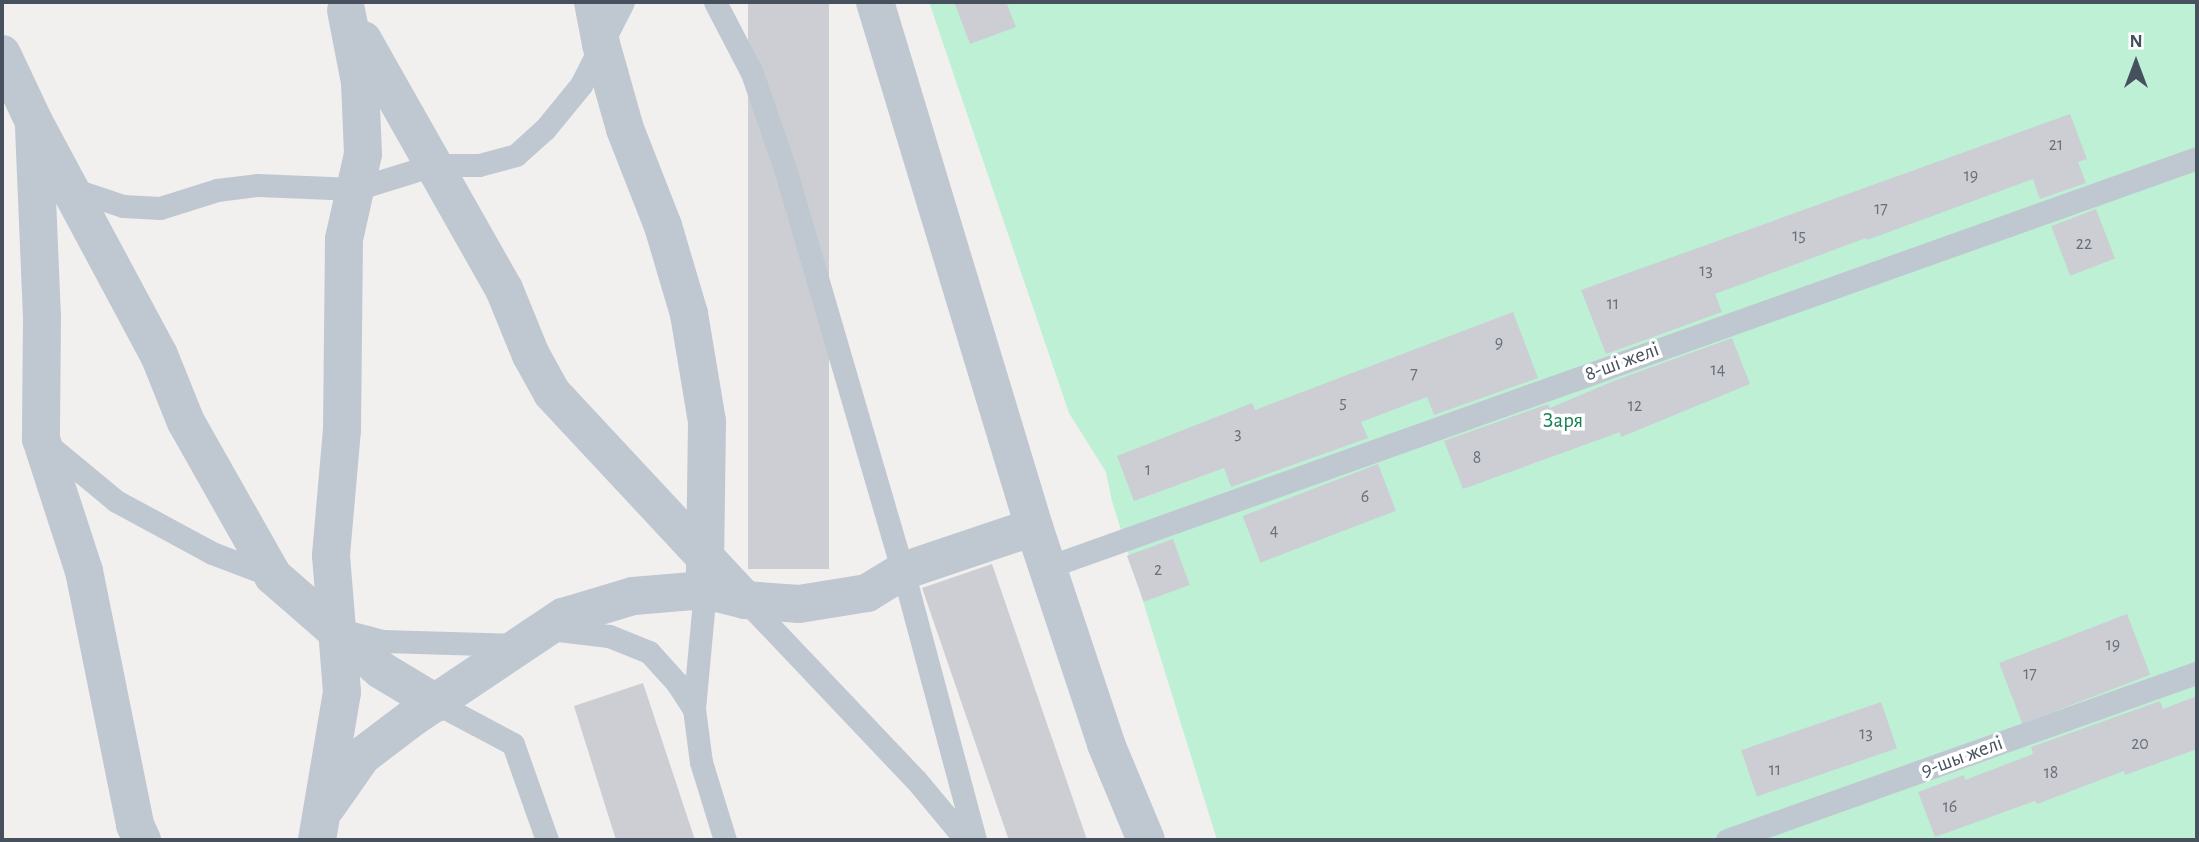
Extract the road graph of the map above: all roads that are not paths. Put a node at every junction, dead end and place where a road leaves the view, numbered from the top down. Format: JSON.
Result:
{"nodes":[{"id":1,"x":593,"y":2,"type":"edge"},
{"id":2,"x":623,"y":2,"type":"edge"},
{"id":3,"x":715,"y":2,"type":"edge"},
{"id":4,"x":878,"y":3,"type":"edge"},
{"id":5,"x":344,"y":6,"type":"edge"},
{"id":6,"x":601,"y":44,"type":"junction"},
{"id":7,"x":2,"y":54,"type":"edge"},
{"id":8,"x":34,"y":122,"type":"junction"},
{"id":9,"x":2197,"y":158,"type":"edge"},
{"id":10,"x":433,"y":165,"type":"junction"},
{"id":11,"x":72,"y":189,"type":"junction"},
{"id":12,"x":356,"y":189,"type":"junction"},
{"id":13,"x":41,"y":439,"type":"junction"},
{"id":14,"x":1034,"y":527,"type":"junction"},
{"id":15,"x":1048,"y":566,"type":"junction"},
{"id":16,"x":903,"y":571,"type":"junction"},
{"id":17,"x":705,"y":574,"type":"junction"},
{"id":18,"x":273,"y":576,"type":"junction"},
{"id":19,"x":745,"y":600,"type":"junction"},
{"id":20,"x":335,"y":628,"type":"junction"},
{"id":21,"x":534,"y":637,"type":"junction"},
{"id":22,"x":2197,"y":673,"type":"edge"},
{"id":23,"x":436,"y":703,"type":"junction"},
{"id":24,"x":694,"y":709,"type":"junction"},
{"id":25,"x":319,"y":827,"type":"edge"},
{"id":26,"x":145,"y":835,"type":"edge"},
{"id":27,"x":547,"y":840,"type":"edge"},
{"id":28,"x":725,"y":840,"type":"edge"},
{"id":29,"x":965,"y":840,"type":"edge"},
{"id":30,"x":975,"y":840,"type":"edge"},
{"id":31,"x":1146,"y":840,"type":"edge"},
{"id":32,"x":1727,"y":840,"type":"edge"}],
"edges":[{"from":1,"to":6,"type":"street"},
{"from":2,"to":6,"type":"lane"},
{"from":3,"to":16,"type":"lane"},
{"from":4,"to":14,"type":"street"},
{"from":5,"to":10,"type":"street"},
{"from":5,"to":12,"type":"street"},
{"from":6,"to":10,"type":"lane"},
{"from":6,"to":17,"type":"street"},
{"from":7,"to":8,"type":"street"},
{"from":8,"to":11,"type":"street"},
{"from":8,"to":13,"type":"street"},
{"from":9,"to":15,"type":"lane","name":"8-ші желі"},
{"from":10,"to":12,"type":"lane"},
{"from":10,"to":17,"type":"street"},
{"from":11,"to":12,"type":"lane"},
{"from":11,"to":18,"type":"street"},
{"from":12,"to":20,"type":"street"},
{"from":13,"to":18,"type":"lane"},
{"from":13,"to":26,"type":"street"},
{"from":14,"to":15,"type":"street"},
{"from":14,"to":16,"type":"street"},
{"from":15,"to":31,"type":"street"},
{"from":16,"to":19,"type":"street"},
{"from":16,"to":30,"type":"lane"},
{"from":17,"to":19,"type":"street"},
{"from":17,"to":21,"type":"street"},
{"from":17,"to":24,"type":"lane"},
{"from":18,"to":20,"type":"street"},
{"from":19,"to":29,"type":"lane"},
{"from":20,"to":21,"type":"lane"},
{"from":20,"to":23,"type":"street"},
{"from":20,"to":25,"type":"street"},
{"from":21,"to":23,"type":"street"},
{"from":21,"to":24,"type":"lane"},
{"from":22,"to":32,"type":"lane","name":"9-шы желі"},
{"from":23,"to":25,"type":"street"},
{"from":23,"to":27,"type":"lane"},
{"from":24,"to":28,"type":"lane"}]}
